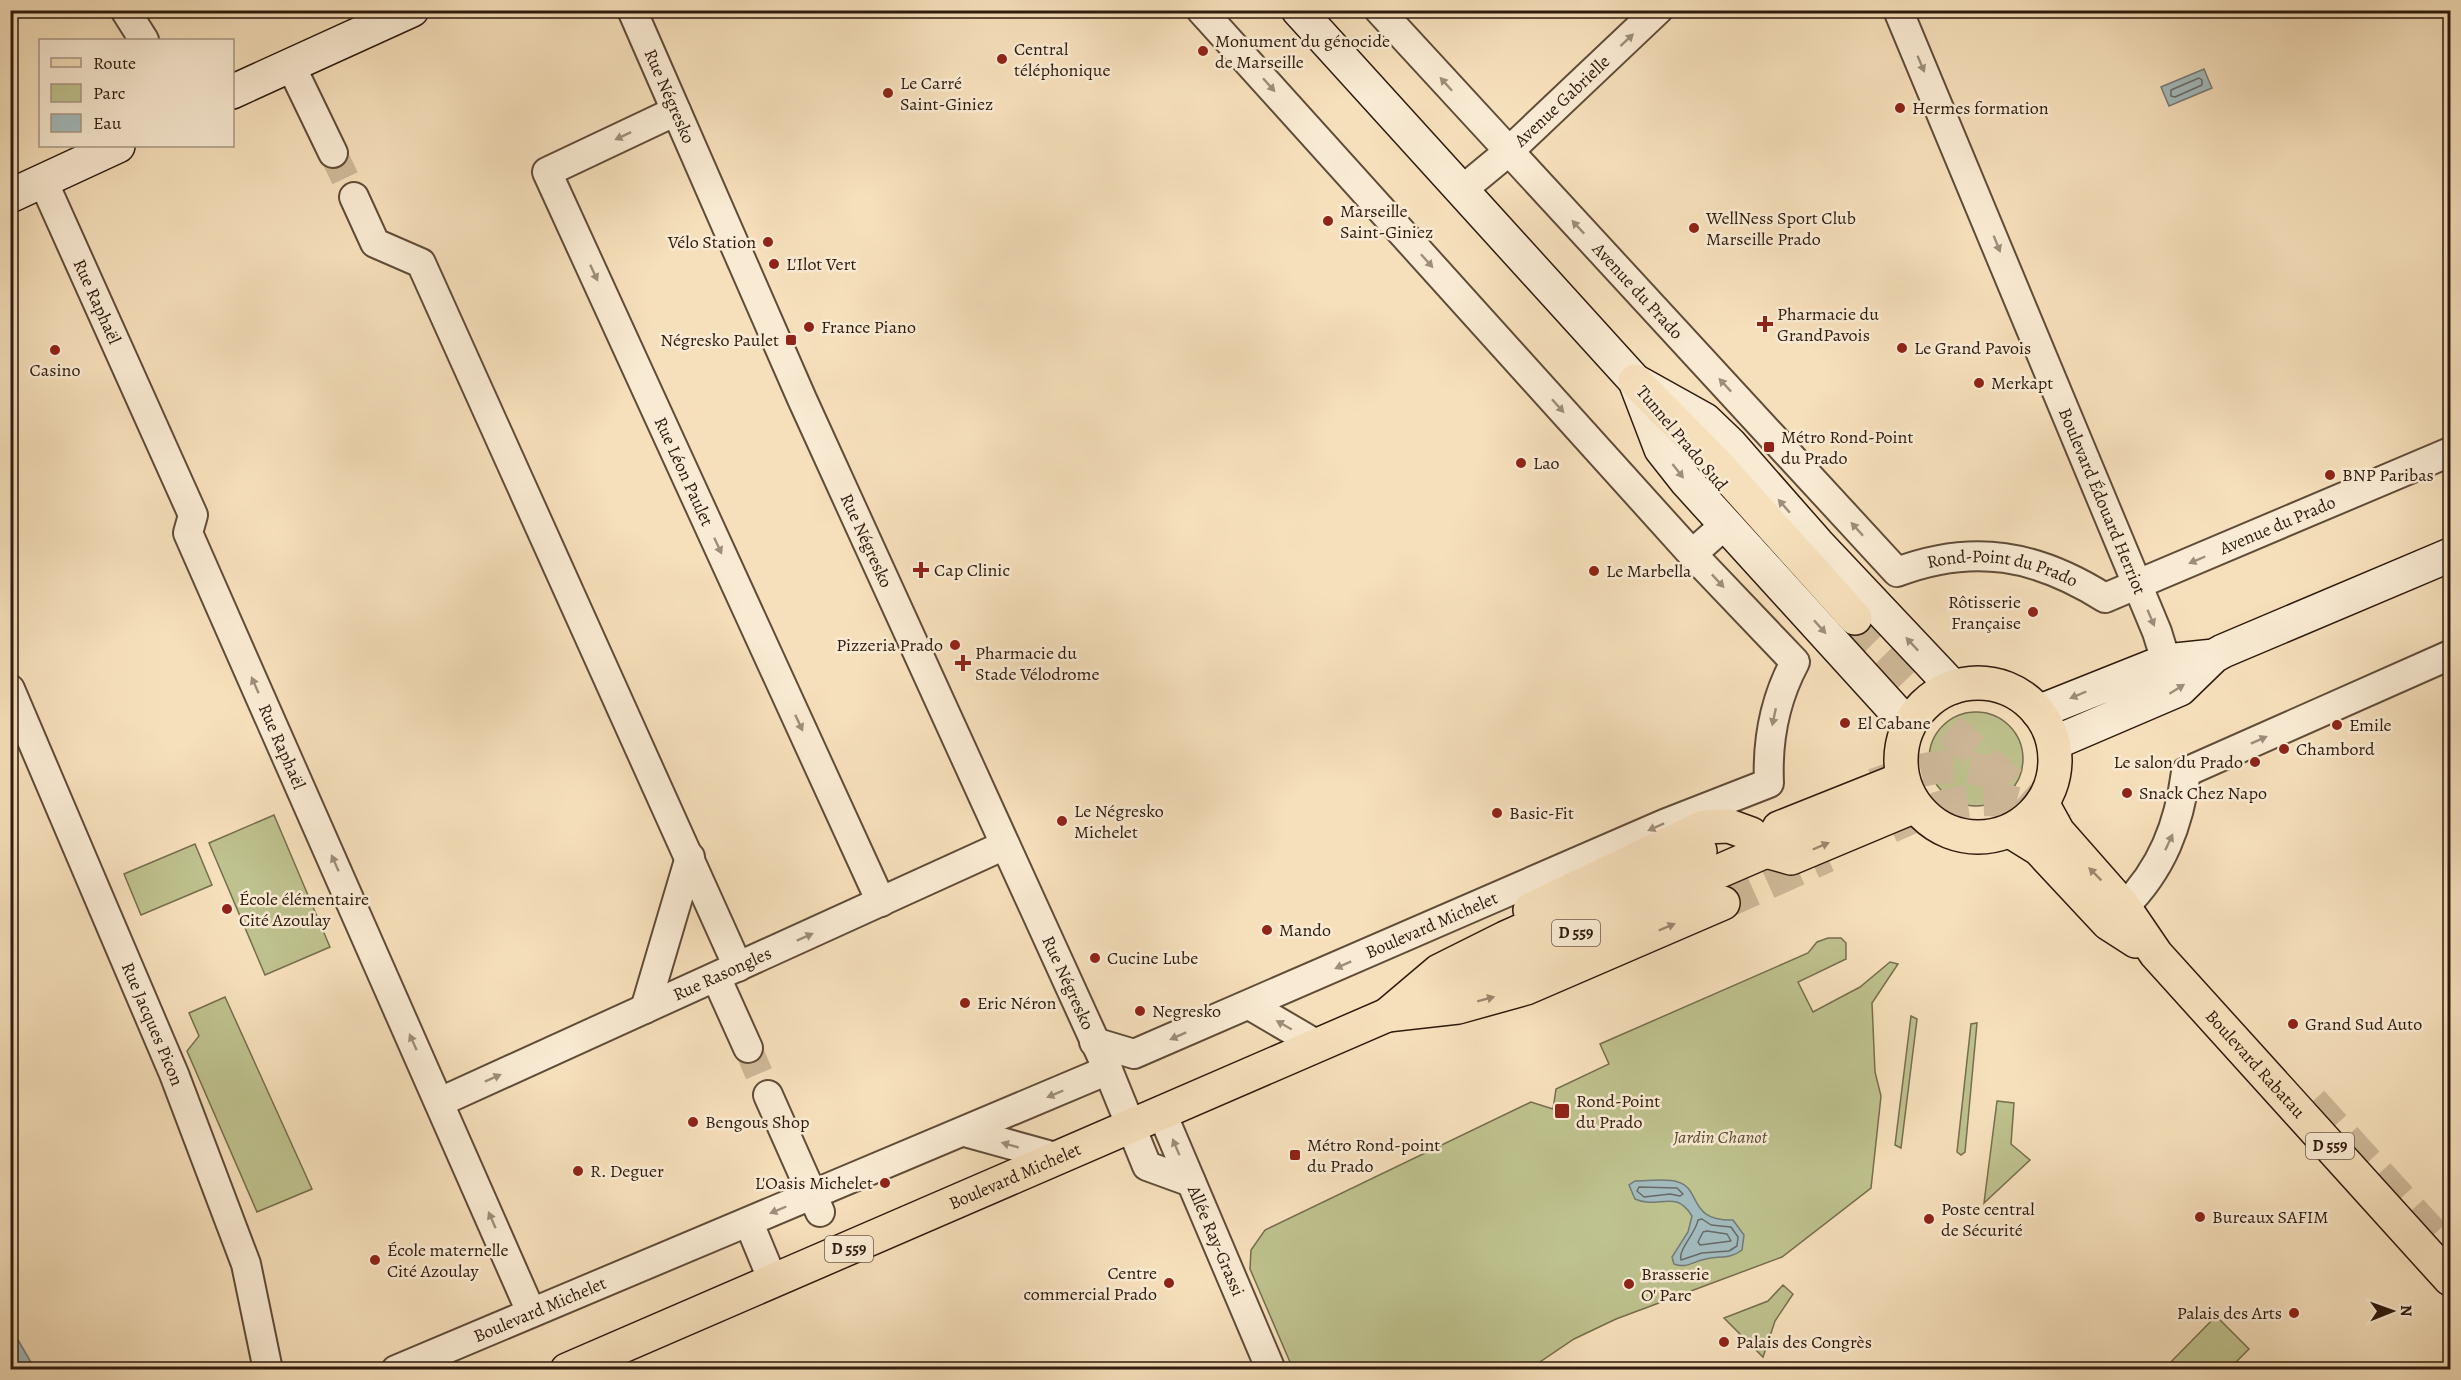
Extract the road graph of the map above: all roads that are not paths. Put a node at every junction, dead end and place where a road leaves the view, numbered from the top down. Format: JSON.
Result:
{"nodes":[{"id":1,"x":125,"y":10,"type":"edge"},
{"id":2,"x":632,"y":10,"type":"edge"},
{"id":3,"x":1201,"y":10,"type":"edge"},
{"id":4,"x":1298,"y":10,"type":"edge"},
{"id":5,"x":1379,"y":10,"type":"edge"},
{"id":6,"x":1658,"y":10,"type":"edge"},
{"id":7,"x":1898,"y":10,"type":"edge"},
{"id":8,"x":397,"y":14,"type":"edge"},
{"id":9,"x":143,"y":39,"type":"edge"},
{"id":10,"x":291,"y":66,"type":"junction"},
{"id":11,"x":234,"y":91,"type":"edge"},
{"id":12,"x":676,"y":111,"type":"junction"},
{"id":13,"x":116,"y":147,"type":"edge"},
{"id":14,"x":1508,"y":152,"type":"junction"},
{"id":15,"x":333,"y":153,"type":"tunnel mouth"},
{"id":16,"x":43,"y":181,"type":"junction"},
{"id":17,"x":1462,"y":190,"type":"junction"},
{"id":18,"x":10,"y":196,"type":"edge"},
{"id":19,"x":354,"y":197,"type":"tunnel mouth"},
{"id":20,"x":1635,"y":381,"type":"junction"},
{"id":21,"x":2451,"y":452,"type":"edge"},
{"id":22,"x":1727,"y":523,"type":"junction"},
{"id":23,"x":1692,"y":554,"type":"junction"},
{"id":24,"x":2451,"y":555,"type":"edge"},
{"id":25,"x":1897,"y":572,"type":"joint"},
{"id":26,"x":2138,"y":584,"type":"junction"},
{"id":27,"x":2105,"y":597,"type":"joint"},
{"id":28,"x":1851,"y":621,"type":"tunnel mouth"},
{"id":29,"x":2451,"y":655,"type":"edge"},
{"id":30,"x":2214,"y":656,"type":"junction"},
{"id":31,"x":2166,"y":661,"type":"junction"},
{"id":32,"x":1953,"y":687,"type":"junction"},
{"id":33,"x":10,"y":689,"type":"edge"},
{"id":34,"x":2038,"y":712,"type":"junction"},
{"id":35,"x":1908,"y":725,"type":"junction"},
{"id":36,"x":2054,"y":743,"type":"junction"},
{"id":37,"x":1909,"y":792,"type":"junction"},
{"id":38,"x":2042,"y":803,"type":"junction"},
{"id":39,"x":2010,"y":831,"type":"junction"},
{"id":40,"x":1005,"y":845,"type":"junction"},
{"id":41,"x":1766,"y":851,"type":"junction"},
{"id":42,"x":1700,"y":852,"type":"dead end"},
{"id":43,"x":690,"y":857,"type":"junction"},
{"id":44,"x":881,"y":902,"type":"junction"},
{"id":45,"x":1723,"y":903,"type":"tunnel mouth"},
{"id":46,"x":2124,"y":907,"type":"junction"},
{"id":47,"x":2156,"y":954,"type":"junction"},
{"id":48,"x":727,"y":972,"type":"junction"},
{"id":49,"x":1251,"y":1006,"type":"junction"},
{"id":50,"x":645,"y":1009,"type":"junction"},
{"id":51,"x":1387,"y":1015,"type":"junction"},
{"id":52,"x":1094,"y":1042,"type":"junction"},
{"id":53,"x":1316,"y":1044,"type":"junction"},
{"id":54,"x":748,"y":1048,"type":"tunnel mouth"},
{"id":55,"x":1108,"y":1070,"type":"junction"},
{"id":56,"x":768,"y":1095,"type":"tunnel mouth"},
{"id":57,"x":440,"y":1102,"type":"junction"},
{"id":58,"x":1161,"y":1111,"type":"junction"},
{"id":59,"x":1130,"y":1125,"type":"junction"},
{"id":60,"x":965,"y":1132,"type":"junction"},
{"id":61,"x":1055,"y":1157,"type":"junction"},
{"id":62,"x":1191,"y":1182,"type":"junction"},
{"id":63,"x":816,"y":1204,"type":"junction"},
{"id":64,"x":749,"y":1223,"type":"junction"},
{"id":65,"x":2451,"y":1279,"type":"edge"},
{"id":66,"x":773,"y":1281,"type":"junction"},
{"id":67,"x":531,"y":1312,"type":"junction"},
{"id":68,"x":268,"y":1370,"type":"edge"},
{"id":69,"x":396,"y":1370,"type":"edge"},
{"id":70,"x":567,"y":1370,"type":"edge"},
{"id":71,"x":1271,"y":1370,"type":"edge"}],
"edges":[{"from":1,"to":9,"type":"street"},
{"from":2,"to":12,"type":"street","name":"Rue Négresko"},
{"from":3,"to":23,"type":"street","one_way":true},
{"from":4,"to":17,"type":"main road"},
{"from":14,"to":5,"type":"street","name":"Avenue du Prado","one_way":true},
{"from":14,"to":6,"type":"street","name":"Avenue Gabrielle","one_way":true},
{"from":7,"to":26,"type":"street","name":"Boulevard Édouard Herriot","one_way":true},
{"from":8,"to":10,"type":"main road"},
{"from":10,"to":11,"type":"main road"},
{"from":10,"to":15,"type":"street"},
{"from":12,"to":40,"type":"street","name":"Rue Négresko"},
{"from":12,"to":44,"type":"street","name":"Rue Léon Paulet","one_way":true},
{"from":13,"to":16,"type":"main road"},
{"from":14,"to":17,"type":"street","name":"Avenue Gabrielle"},
{"from":25,"to":14,"type":"street","name":"Avenue du Prado","one_way":true},
{"from":16,"to":18,"type":"main road"},
{"from":57,"to":16,"type":"street","name":"Rue Raphaël","one_way":true},
{"from":17,"to":20,"type":"main road"},
{"from":19,"to":43,"type":"street"},
{"from":20,"to":22,"type":"main road","one_way":true},
{"from":20,"to":28,"type":"main road","name":"Tunnel Prado Sud"},
{"from":32,"to":20,"type":"main road","one_way":true},
{"from":21,"to":26,"type":"street","name":"Avenue du Prado","one_way":true},
{"from":22,"to":23,"type":"street"},
{"from":22,"to":35,"type":"main road","one_way":true},
{"from":23,"to":49,"type":"street","name":"Boulevard Michelet","one_way":true},
{"from":24,"to":30,"type":"main road"},
{"from":25,"to":27,"type":"street","name":"Rond-Point du Prado"},
{"from":26,"to":27,"type":"street","name":"Avenue du Prado"},
{"from":26,"to":31,"type":"street","name":"Boulevard Édouard Herriot","one_way":true},
{"from":46,"to":29,"type":"street","one_way":true},
{"from":30,"to":31,"type":"main road"},
{"from":36,"to":30,"type":"main road","one_way":true},
{"from":31,"to":34,"type":"main road","one_way":true},
{"from":32,"to":34,"type":"main road"},
{"from":32,"to":35,"type":"main road"},
{"from":33,"to":68,"type":"street","name":"Rue Jacques Picon"},
{"from":34,"to":36,"type":"main road"},
{"from":35,"to":37,"type":"main road"},
{"from":36,"to":38,"type":"main road"},
{"from":37,"to":39,"type":"main road"},
{"from":37,"to":41,"type":"main road"},
{"from":38,"to":39,"type":"main road"},
{"from":46,"to":38,"type":"main road","name":"Boulevard Rabatau","number":"D 559","one_way":true},
{"from":39,"to":47,"type":"main road","name":"Boulevard Rabatau","number":"D 559"},
{"from":40,"to":44,"type":"street","name":"Rue Rasongles"},
{"from":40,"to":52,"type":"street","name":"Rue Négresko"},
{"from":41,"to":51,"type":"main road","name":"Boulevard Michelet","number":"D 559"},
{"from":41,"to":51,"type":"main road","name":"Boulevard Michelet"},
{"from":42,"to":51,"type":"main road"},
{"from":43,"to":48,"type":"street"},
{"from":43,"to":50,"type":"street"},
{"from":48,"to":44,"type":"street","name":"Rue Rasongles","one_way":true},
{"from":51,"to":45,"type":"main road","one_way":true},
{"from":46,"to":47,"type":"main road","name":"Boulevard Rabatau","number":"D 559"},
{"from":47,"to":65,"type":"main road","name":"Boulevard Rabatau","number":"D 559"},
{"from":48,"to":50,"type":"street","name":"Rue Rasongles"},
{"from":48,"to":54,"type":"street"},
{"from":49,"to":52,"type":"street","name":"Boulevard Michelet","one_way":true},
{"from":53,"to":49,"type":"street","one_way":true},
{"from":57,"to":50,"type":"street","name":"Rue Rasongles","one_way":true},
{"from":51,"to":53,"type":"main road","name":"Boulevard Michelet","number":"D 559"},
{"from":52,"to":55,"type":"street","name":"Rue Négresko"},
{"from":53,"to":58,"type":"main road","name":"Boulevard Michelet","number":"D 559"},
{"from":55,"to":59,"type":"street","name":"Rue Négresko"},
{"from":55,"to":60,"type":"street","name":"Boulevard Michelet","one_way":true},
{"from":56,"to":63,"type":"street"},
{"from":67,"to":57,"type":"street","name":"Rue Raphaël","one_way":true},
{"from":58,"to":59,"type":"main road","name":"Boulevard Michelet","number":"D 559"},
{"from":62,"to":58,"type":"street","name":"Allée Ray-Grassi","one_way":true},
{"from":59,"to":61,"type":"main road","name":"Boulevard Michelet","number":"D 559"},
{"from":59,"to":62,"type":"street","name":"Rue Négresko"},
{"from":61,"to":60,"type":"street","one_way":true},
{"from":60,"to":63,"type":"street","name":"Boulevard Michelet"},
{"from":61,"to":66,"type":"main road","name":"Boulevard Michelet","number":"D 559"},
{"from":62,"to":71,"type":"street","name":"Allée Ray-Grassi"},
{"from":63,"to":64,"type":"street","name":"Boulevard Michelet","one_way":true},
{"from":64,"to":66,"type":"street"},
{"from":64,"to":67,"type":"street","name":"Boulevard Michelet"},
{"from":66,"to":70,"type":"main road","name":"Boulevard Michelet","number":"D 559"},
{"from":67,"to":69,"type":"street","name":"Boulevard Michelet"}]}
